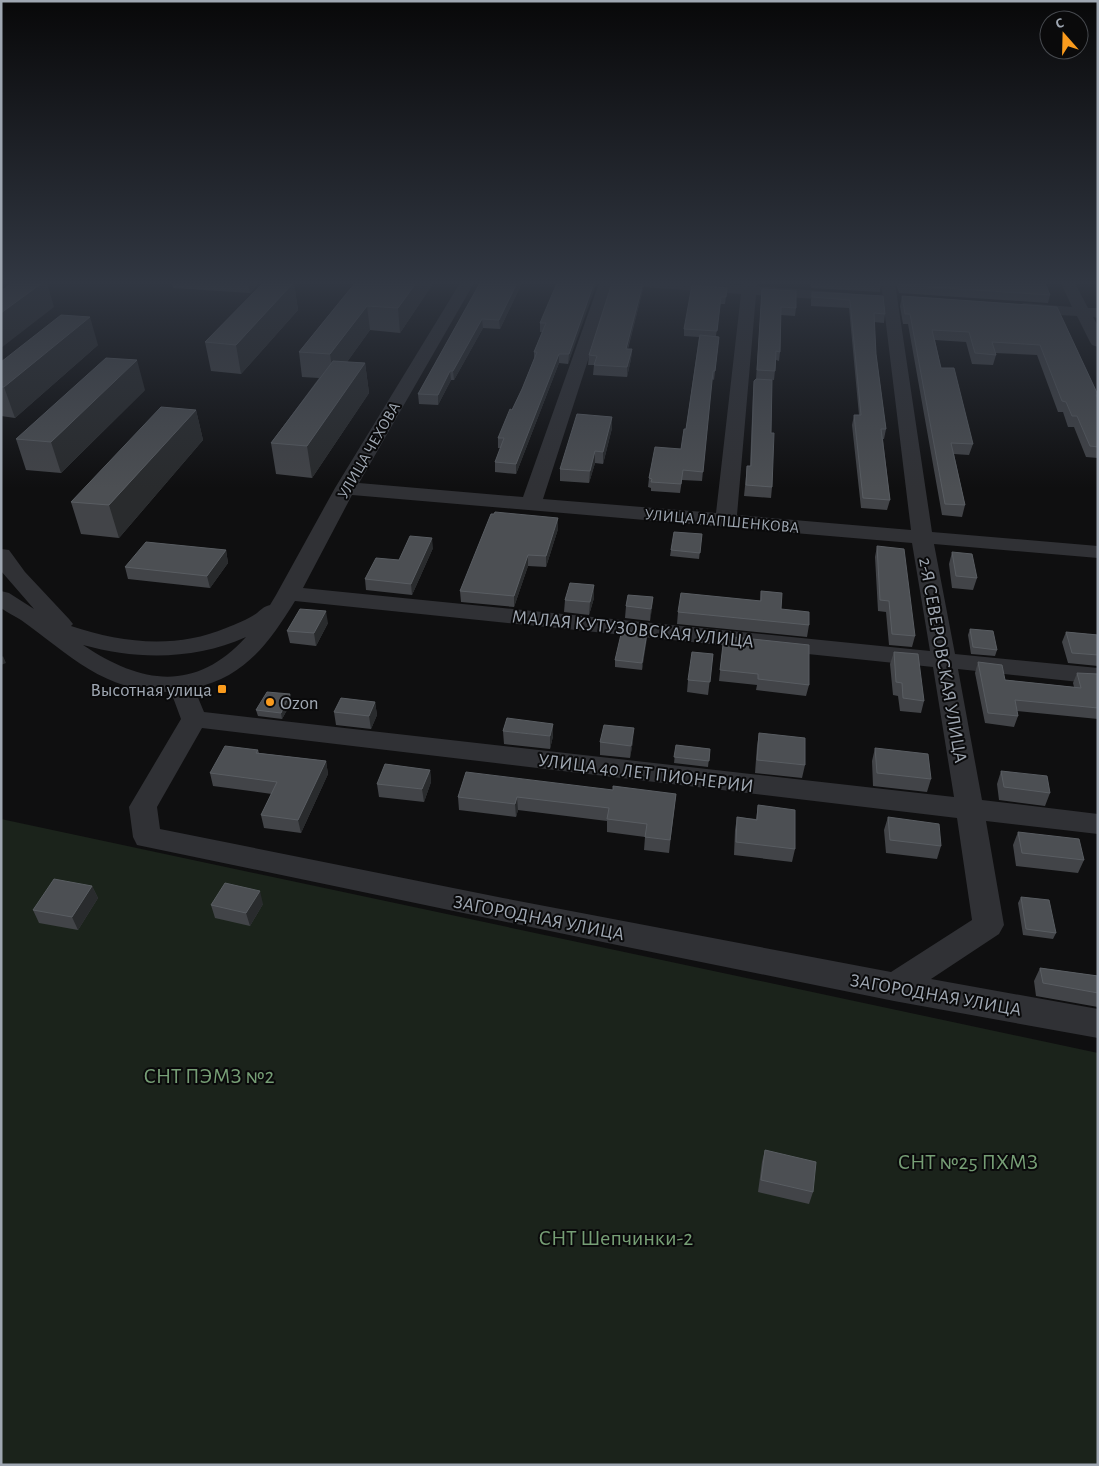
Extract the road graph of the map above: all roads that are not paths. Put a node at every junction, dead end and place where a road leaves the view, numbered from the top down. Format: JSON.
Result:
{"nodes":[{"id":1,"x":426,"y":351,"type":"edge"},
{"id":2,"x":583,"y":351,"type":"edge"},
{"id":3,"x":743,"y":351,"type":"edge"},
{"id":4,"x":893,"y":351,"type":"edge"},
{"id":5,"x":346,"y":488,"type":"junction"},
{"id":6,"x":531,"y":503,"type":"junction"},
{"id":7,"x":726,"y":520,"type":"junction"},
{"id":8,"x":922,"y":537,"type":"junction"},
{"id":9,"x":1098,"y":552,"type":"edge"},
{"id":10,"x":1,"y":555,"type":"edge"},
{"id":11,"x":288,"y":593,"type":"junction"},
{"id":12,"x":1,"y":598,"type":"edge"},
{"id":13,"x":32,"y":618,"type":"junction"},
{"id":14,"x":70,"y":633,"type":"junction"},
{"id":15,"x":943,"y":660,"type":"junction"},
{"id":16,"x":1098,"y":676,"type":"edge"},
{"id":17,"x":180,"y":684,"type":"junction"},
{"id":18,"x":194,"y":720,"type":"junction"},
{"id":19,"x":970,"y":810,"type":"junction"},
{"id":20,"x":1098,"y":824,"type":"edge"},
{"id":21,"x":894,"y":987,"type":"junction"},
{"id":22,"x":1098,"y":1024,"type":"edge"}],
"edges":[{"from":1,"to":5,"type":"street","name":"УЛИЦА ЧЕХОВА"},
{"from":2,"to":6,"type":"street"},
{"from":3,"to":7,"type":"street"},
{"from":4,"to":8,"type":"street","name":"2-Я СЕВЕРОВСКАЯ УЛИЦА"},
{"from":5,"to":6,"type":"street","name":"УЛИЦА ЛАПШЕНКОВА"},
{"from":5,"to":11,"type":"street","name":"УЛИЦА ЧЕХОВА"},
{"from":6,"to":7,"type":"street","name":"УЛИЦА ЛАПШЕНКОВА"},
{"from":7,"to":8,"type":"street","name":"УЛИЦА ЛАПШЕНКОВА"},
{"from":8,"to":9,"type":"street","name":"УЛИЦА ЛАПШЕНКОВА"},
{"from":8,"to":15,"type":"street","name":"2-Я СЕВЕРОВСКАЯ УЛИЦА"},
{"from":10,"to":14,"type":"street"},
{"from":11,"to":14,"type":"street","name":"УЛИЦА ЧЕХОВА"},
{"from":11,"to":15,"type":"street","name":"МАЛАЯ КУТУЗОВСКАЯ УЛИЦА"},
{"from":11,"to":17,"type":"street","name":"УЛИЦА ЧЕХОВА"},
{"from":12,"to":13,"type":"street"},
{"from":13,"to":14,"type":"street"},
{"from":13,"to":17,"type":"street","name":"УЛИЦА ЧЕХОВА"},
{"from":15,"to":16,"type":"street","name":"МАЛАЯ КУТУЗОВСКАЯ УЛИЦА"},
{"from":15,"to":19,"type":"street","name":"2-Я СЕВЕРОВСКАЯ УЛИЦА"},
{"from":17,"to":18,"type":"street"},
{"from":18,"to":19,"type":"street","name":"УЛИЦА 40 ЛЕТ ПИОНЕРИИ"},
{"from":18,"to":21,"type":"street","name":"ЗАГОРОДНАЯ УЛИЦА"},
{"from":19,"to":20,"type":"street","name":"УЛИЦА 40 ЛЕТ ПИОНЕРИИ"},
{"from":19,"to":21,"type":"street","name":"2-Я СЕВЕРОВСКАЯ УЛИЦА"},
{"from":21,"to":22,"type":"street","name":"ЗАГОРОДНАЯ УЛИЦА"}]}
